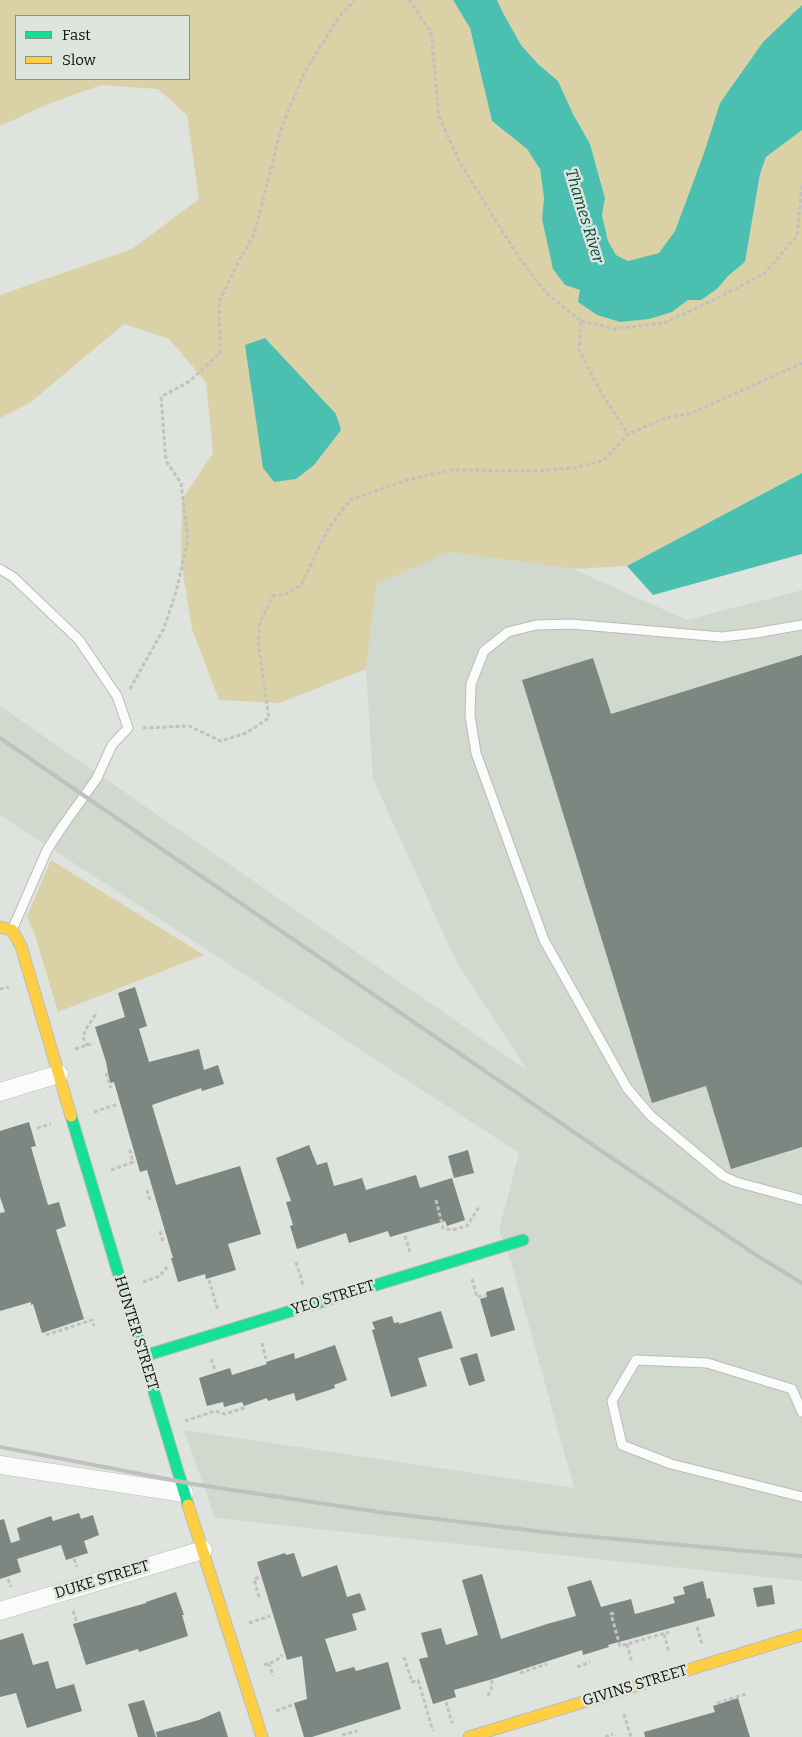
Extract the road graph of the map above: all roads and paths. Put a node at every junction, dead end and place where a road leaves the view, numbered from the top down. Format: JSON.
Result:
{"nodes":[{"id":1,"x":355,"y":0,"type":"edge"},
{"id":2,"x":409,"y":0,"type":"edge"},
{"id":3,"x":802,"y":184,"type":"edge"},
{"id":4,"x":581,"y":321,"type":"junction"},
{"id":5,"x":802,"y":363,"type":"edge"},
{"id":6,"x":628,"y":434,"type":"junction"},
{"id":7,"x":0,"y":569,"type":"edge"},
{"id":8,"x":802,"y":625,"type":"edge"},
{"id":9,"x":116,"y":696,"type":"junction"},
{"id":10,"x":128,"y":728,"type":"junction"},
{"id":11,"x":6,"y":928,"type":"edge"},
{"id":12,"x":97,"y":1012,"type":"dead end"},
{"id":13,"x":94,"y":1043,"type":"dead end"},
{"id":14,"x":89,"y":1045,"type":"junction"},
{"id":15,"x":67,"y":1052,"type":"dead end"},
{"id":16,"x":106,"y":1073,"type":"dead end"},
{"id":17,"x":59,"y":1074,"type":"junction"},
{"id":18,"x":111,"y":1088,"type":"dead end"},
{"id":19,"x":0,"y":1092,"type":"edge"},
{"id":20,"x":118,"y":1104,"type":"dead end"},
{"id":21,"x":87,"y":1114,"type":"dead end"},
{"id":22,"x":58,"y":1121,"type":"dead end"},
{"id":23,"x":37,"y":1128,"type":"dead end"},
{"id":24,"x":129,"y":1147,"type":"dead end"},
{"id":25,"x":105,"y":1172,"type":"dead end"},
{"id":26,"x":147,"y":1190,"type":"dead end"},
{"id":27,"x":150,"y":1200,"type":"dead end"},
{"id":28,"x":436,"y":1200,"type":"dead end"},
{"id":29,"x":802,"y":1200,"type":"edge"},
{"id":30,"x":480,"y":1207,"type":"dead end"},
{"id":31,"x":160,"y":1231,"type":"dead end"},
{"id":32,"x":405,"y":1236,"type":"dead end"},
{"id":33,"x":523,"y":1240,"type":"dead end"},
{"id":34,"x":163,"y":1242,"type":"dead end"},
{"id":35,"x":412,"y":1259,"type":"dead end"},
{"id":36,"x":296,"y":1262,"type":"dead end"},
{"id":37,"x":167,"y":1267,"type":"dead end"},
{"id":38,"x":470,"y":1273,"type":"dead end"},
{"id":39,"x":209,"y":1280,"type":"dead end"},
{"id":40,"x":138,"y":1284,"type":"dead end"},
{"id":41,"x":305,"y":1292,"type":"dead end"},
{"id":42,"x":485,"y":1295,"type":"dead end"},
{"id":43,"x":220,"y":1318,"type":"dead end"},
{"id":44,"x":94,"y":1326,"type":"dead end"},
{"id":45,"x":46,"y":1335,"type":"dead end"},
{"id":46,"x":260,"y":1337,"type":"dead end"},
{"id":47,"x":144,"y":1356,"type":"junction"},
{"id":48,"x":266,"y":1359,"type":"dead end"},
{"id":49,"x":247,"y":1407,"type":"dead end"},
{"id":50,"x":802,"y":1412,"type":"edge"},
{"id":51,"x":180,"y":1422,"type":"dead end"},
{"id":52,"x":0,"y":1465,"type":"edge"},
{"id":53,"x":184,"y":1493,"type":"junction"},
{"id":54,"x":802,"y":1498,"type":"edge"},
{"id":55,"x":203,"y":1550,"type":"junction"},
{"id":56,"x":74,"y":1559,"type":"dead end"},
{"id":57,"x":77,"y":1567,"type":"dead end"},
{"id":58,"x":260,"y":1577,"type":"dead end"},
{"id":59,"x":8,"y":1579,"type":"dead end"},
{"id":60,"x":11,"y":1588,"type":"dead end"},
{"id":61,"x":259,"y":1597,"type":"dead end"},
{"id":62,"x":0,"y":1611,"type":"edge"},
{"id":63,"x":74,"y":1611,"type":"dead end"},
{"id":64,"x":614,"y":1614,"type":"dead end"},
{"id":65,"x":270,"y":1616,"type":"dead end"},
{"id":66,"x":77,"y":1622,"type":"dead end"},
{"id":67,"x":243,"y":1624,"type":"dead end"},
{"id":68,"x":697,"y":1627,"type":"dead end"},
{"id":69,"x":668,"y":1632,"type":"dead end"},
{"id":70,"x":664,"y":1634,"type":"junction"},
{"id":71,"x":802,"y":1635,"type":"edge"},
{"id":72,"x":626,"y":1644,"type":"junction"},
{"id":73,"x":703,"y":1648,"type":"dead end"},
{"id":74,"x":282,"y":1655,"type":"dead end"},
{"id":75,"x":404,"y":1657,"type":"dead end"},
{"id":76,"x":670,"y":1658,"type":"dead end"},
{"id":77,"x":590,"y":1662,"type":"dead end"},
{"id":78,"x":269,"y":1663,"type":"junction"},
{"id":79,"x":547,"y":1664,"type":"dead end"},
{"id":80,"x":262,"y":1665,"type":"dead end"},
{"id":81,"x":577,"y":1667,"type":"dead end"},
{"id":82,"x":634,"y":1670,"type":"dead end"},
{"id":83,"x":520,"y":1673,"type":"dead end"},
{"id":84,"x":273,"y":1676,"type":"dead end"},
{"id":85,"x":492,"y":1680,"type":"dead end"},
{"id":86,"x":746,"y":1694,"type":"dead end"},
{"id":87,"x":488,"y":1696,"type":"dead end"},
{"id":88,"x":446,"y":1702,"type":"dead end"},
{"id":89,"x":717,"y":1703,"type":"dead end"},
{"id":90,"x":292,"y":1705,"type":"dead end"},
{"id":91,"x":623,"y":1712,"type":"dead end"},
{"id":92,"x":269,"y":1713,"type":"dead end"},
{"id":93,"x":453,"y":1724,"type":"dead end"},
{"id":94,"x":357,"y":1731,"type":"dead end"},
{"id":95,"x":433,"y":1731,"type":"dead end"},
{"id":96,"x":613,"y":1734,"type":"dead end"},
{"id":97,"x":342,"y":1736,"type":"dead end"},
{"id":98,"x":262,"y":1737,"type":"edge"},
{"id":99,"x":468,"y":1737,"type":"edge"},
{"id":100,"x":604,"y":1737,"type":"edge"},
{"id":101,"x":631,"y":1737,"type":"edge"}],
"edges":[{"from":1,"to":9,"type":"path"},
{"from":2,"to":4,"type":"path"},
{"from":3,"to":4,"type":"path"},
{"from":4,"to":6,"type":"path"},
{"from":5,"to":6,"type":"path"},
{"from":6,"to":10,"type":"path"},
{"from":7,"to":9,"type":"lane"},
{"from":8,"to":29,"type":"lane"},
{"from":9,"to":10,"type":"lane"},
{"from":10,"to":11,"type":"lane"},
{"from":11,"to":17,"type":"street","name":"HUNTER STREET"},
{"from":12,"to":14,"type":"path"},
{"from":13,"to":14,"type":"path"},
{"from":14,"to":15,"type":"path"},
{"from":16,"to":18,"type":"path"},
{"from":17,"to":19,"type":"street"},
{"from":17,"to":47,"type":"street","name":"HUNTER STREET"},
{"from":20,"to":21,"type":"path"},
{"from":22,"to":23,"type":"path"},
{"from":24,"to":25,"type":"path"},
{"from":26,"to":27,"type":"path"},
{"from":28,"to":30,"type":"path"},
{"from":31,"to":34,"type":"path"},
{"from":32,"to":35,"type":"path"},
{"from":33,"to":47,"type":"street","name":"YEO STREET"},
{"from":36,"to":41,"type":"path"},
{"from":37,"to":40,"type":"path"},
{"from":38,"to":42,"type":"path"},
{"from":39,"to":43,"type":"path"},
{"from":44,"to":45,"type":"path"},
{"from":46,"to":48,"type":"path"},
{"from":47,"to":53,"type":"street","name":"HUNTER STREET"},
{"from":49,"to":51,"type":"path"},
{"from":50,"to":54,"type":"lane"},
{"from":52,"to":53,"type":"street"},
{"from":53,"to":55,"type":"street","name":"HUNTER STREET"},
{"from":55,"to":62,"type":"street","name":"DUKE STREET"},
{"from":55,"to":98,"type":"street","name":"HUNTER STREET"},
{"from":56,"to":57,"type":"path"},
{"from":58,"to":61,"type":"path"},
{"from":59,"to":60,"type":"path"},
{"from":63,"to":66,"type":"path"},
{"from":64,"to":72,"type":"path"},
{"from":65,"to":67,"type":"path"},
{"from":68,"to":73,"type":"path"},
{"from":69,"to":70,"type":"path"},
{"from":70,"to":72,"type":"path"},
{"from":70,"to":76,"type":"path"},
{"from":71,"to":99,"type":"street","name":"GIVINS STREET"},
{"from":72,"to":82,"type":"path"},
{"from":74,"to":78,"type":"path"},
{"from":75,"to":95,"type":"path"},
{"from":77,"to":81,"type":"path"},
{"from":78,"to":80,"type":"path"},
{"from":78,"to":84,"type":"path"},
{"from":79,"to":83,"type":"path"},
{"from":85,"to":87,"type":"path"},
{"from":86,"to":89,"type":"path"},
{"from":88,"to":93,"type":"path"},
{"from":90,"to":92,"type":"path"},
{"from":91,"to":101,"type":"path"},
{"from":94,"to":97,"type":"path"},
{"from":96,"to":100,"type":"path"}]}
